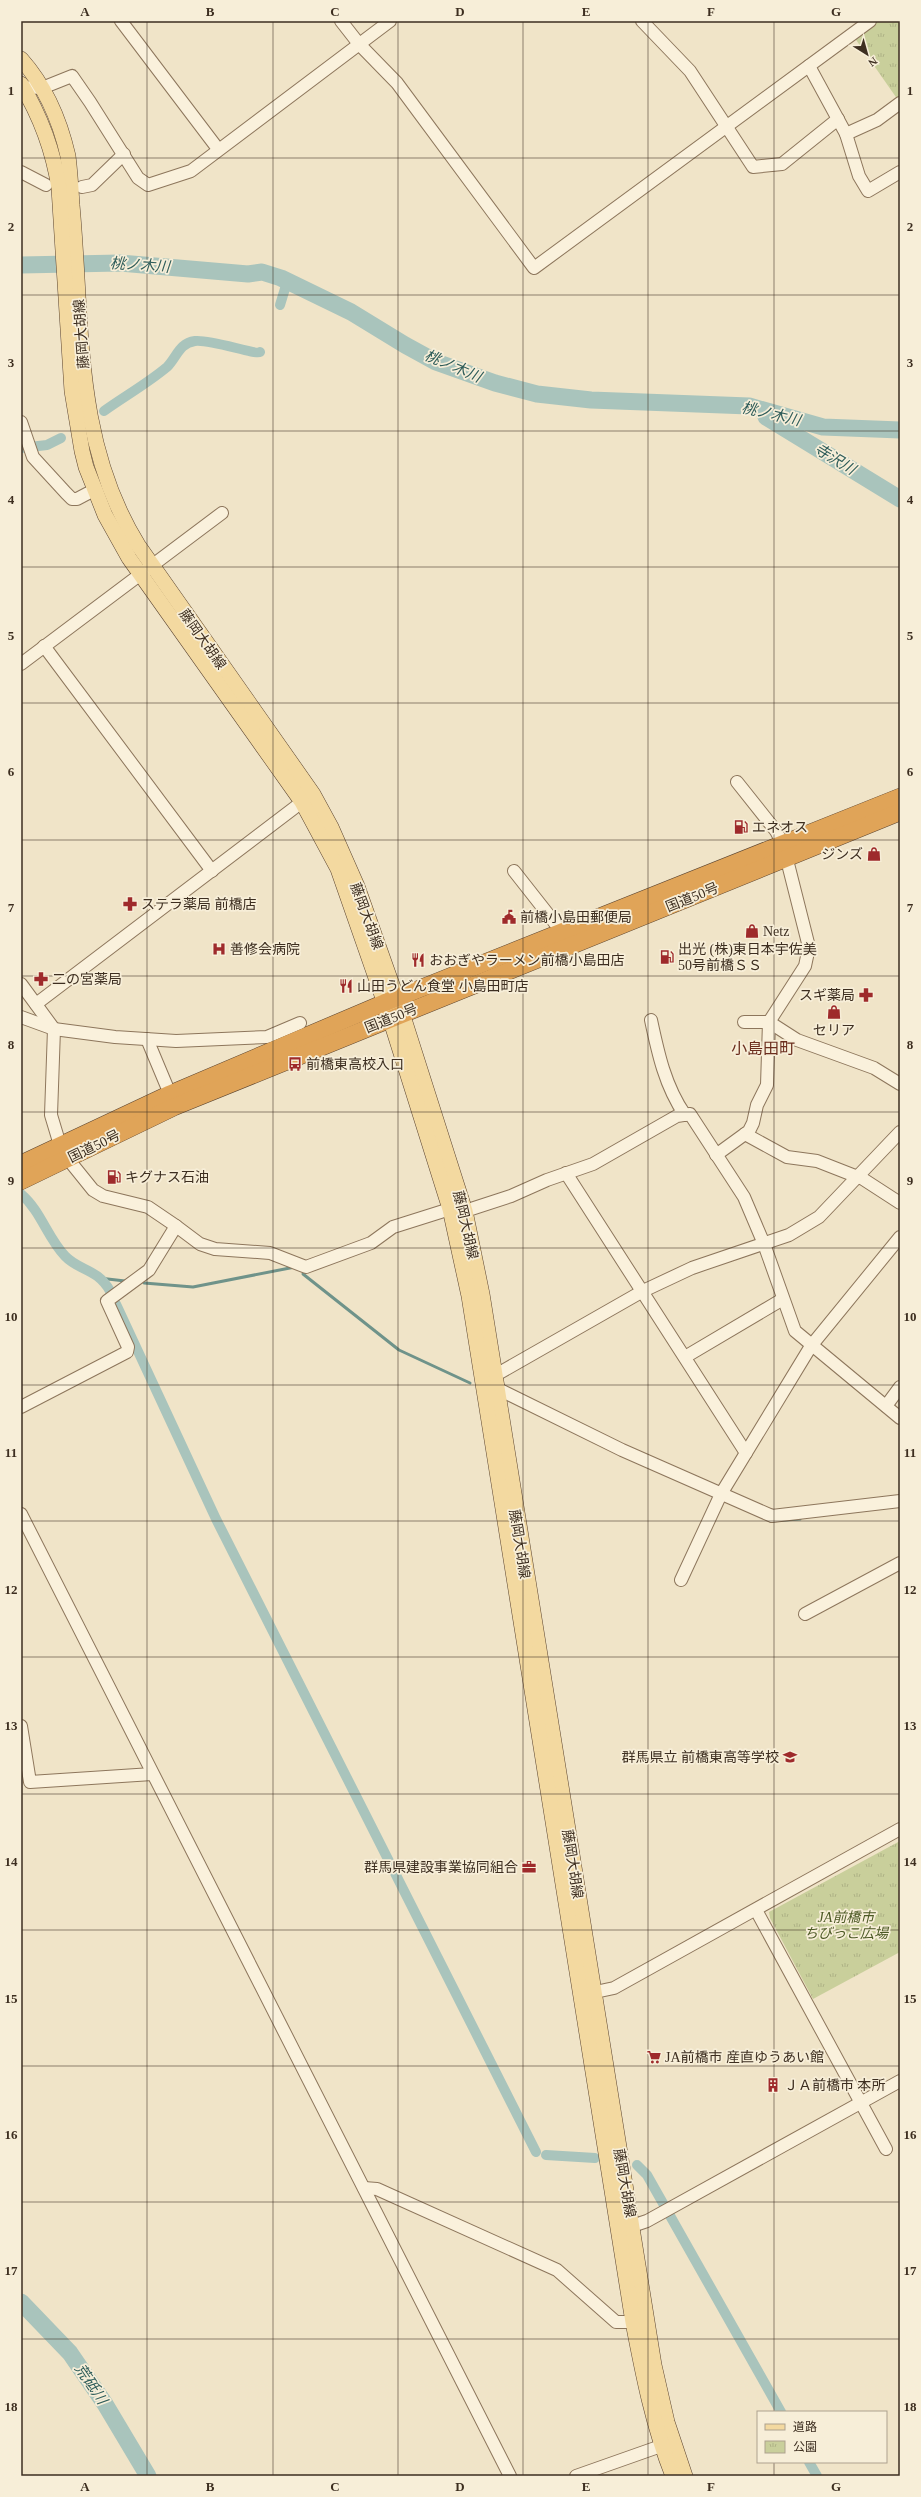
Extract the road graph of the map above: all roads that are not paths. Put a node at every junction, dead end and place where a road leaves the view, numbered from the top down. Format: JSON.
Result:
{"nodes":[{"id":1,"x":121,"y":21,"type":"edge"},
{"id":2,"x":342,"y":21,"type":"edge"},
{"id":3,"x":390,"y":21,"type":"edge"},
{"id":4,"x":642,"y":21,"type":"edge"},
{"id":5,"x":870,"y":21,"type":"edge"},
{"id":6,"x":359,"y":44,"type":"junction"},
{"id":7,"x":21,"y":60,"type":"edge"},
{"id":8,"x":809,"y":66,"type":"junction"},
{"id":9,"x":22,"y":86,"type":"edge"},
{"id":10,"x":42,"y":88,"type":"junction"},
{"id":11,"x":900,"y":103,"type":"edge"},
{"id":12,"x":838,"y":119,"type":"junction"},
{"id":13,"x":729,"y":126,"type":"junction"},
{"id":14,"x":846,"y":134,"type":"junction"},
{"id":15,"x":218,"y":149,"type":"junction"},
{"id":16,"x":124,"y":154,"type":"junction"},
{"id":17,"x":21,"y":172,"type":"edge"},
{"id":18,"x":900,"y":172,"type":"edge"},
{"id":19,"x":46,"y":185,"type":"dead end"},
{"id":20,"x":82,"y":187,"type":"dead end"},
{"id":21,"x":67,"y":215,"type":"junction"},
{"id":22,"x":74,"y":335,"type":"junction"},
{"id":23,"x":21,"y":422,"type":"edge"},
{"id":24,"x":26,"y":453,"type":"edge"},
{"id":25,"x":94,"y":490,"type":"junction"},
{"id":26,"x":222,"y":513,"type":"dead end"},
{"id":27,"x":146,"y":570,"type":"junction"},
{"id":28,"x":44,"y":646,"type":"junction"},
{"id":29,"x":21,"y":664,"type":"edge"},
{"id":30,"x":737,"y":782,"type":"dead end"},
{"id":31,"x":900,"y":797,"type":"edge"},
{"id":32,"x":302,"y":802,"type":"junction"},
{"id":33,"x":900,"y":812,"type":"edge"},
{"id":34,"x":785,"y":851,"type":"junction"},
{"id":35,"x":212,"y":871,"type":"junction"},
{"id":36,"x":514,"y":871,"type":"dead end"},
{"id":37,"x":562,"y":932,"type":"junction"},
{"id":38,"x":21,"y":984,"type":"edge"},
{"id":39,"x":36,"y":1004,"type":"junction"},
{"id":40,"x":393,"y":1008,"type":"junction"},
{"id":41,"x":21,"y":1017,"type":"edge"},
{"id":42,"x":651,"y":1020,"type":"dead end"},
{"id":43,"x":744,"y":1022,"type":"dead end"},
{"id":44,"x":769,"y":1022,"type":"junction"},
{"id":45,"x":300,"y":1023,"type":"dead end"},
{"id":46,"x":54,"y":1029,"type":"junction"},
{"id":47,"x":147,"y":1039,"type":"junction"},
{"id":48,"x":900,"y":1084,"type":"edge"},
{"id":49,"x":170,"y":1094,"type":"junction"},
{"id":50,"x":685,"y":1115,"type":"junction"},
{"id":51,"x":900,"y":1132,"type":"edge"},
{"id":52,"x":745,"y":1134,"type":"junction"},
{"id":53,"x":64,"y":1152,"type":"junction"},
{"id":54,"x":716,"y":1155,"type":"junction"},
{"id":55,"x":21,"y":1164,"type":"edge"},
{"id":56,"x":566,"y":1174,"type":"junction"},
{"id":57,"x":857,"y":1178,"type":"junction"},
{"id":58,"x":21,"y":1181,"type":"edge"},
{"id":59,"x":900,"y":1203,"type":"edge"},
{"id":60,"x":458,"y":1210,"type":"junction"},
{"id":61,"x":176,"y":1226,"type":"junction"},
{"id":62,"x":900,"y":1237,"type":"edge"},
{"id":63,"x":764,"y":1244,"type":"junction"},
{"id":64,"x":643,"y":1291,"type":"junction"},
{"id":65,"x":783,"y":1298,"type":"junction"},
{"id":66,"x":811,"y":1346,"type":"junction"},
{"id":67,"x":685,"y":1357,"type":"junction"},
{"id":68,"x":495,"y":1382,"type":"junction"},
{"id":69,"x":900,"y":1387,"type":"edge"},
{"id":70,"x":886,"y":1406,"type":"junction"},
{"id":71,"x":21,"y":1407,"type":"edge"},
{"id":72,"x":900,"y":1418,"type":"edge"},
{"id":73,"x":746,"y":1453,"type":"junction"},
{"id":74,"x":721,"y":1494,"type":"junction"},
{"id":75,"x":900,"y":1501,"type":"edge"},
{"id":76,"x":21,"y":1514,"type":"edge"},
{"id":77,"x":900,"y":1563,"type":"edge"},
{"id":78,"x":680,"y":1580,"type":"dead end"},
{"id":79,"x":805,"y":1614,"type":"dead end"},
{"id":80,"x":21,"y":1726,"type":"edge"},
{"id":81,"x":152,"y":1774,"type":"junction"},
{"id":82,"x":900,"y":1829,"type":"edge"},
{"id":83,"x":756,"y":1910,"type":"junction"},
{"id":84,"x":587,"y":1994,"type":"junction"},
{"id":85,"x":900,"y":2080,"type":"edge"},
{"id":86,"x":861,"y":2102,"type":"junction"},
{"id":87,"x":886,"y":2149,"type":"dead end"},
{"id":88,"x":364,"y":2188,"type":"junction"},
{"id":89,"x":632,"y":2226,"type":"junction"},
{"id":90,"x":633,"y":2322,"type":"junction"},
{"id":91,"x":661,"y":2446,"type":"junction"},
{"id":92,"x":510,"y":2476,"type":"edge"},
{"id":93,"x":576,"y":2476,"type":"edge"},
{"id":94,"x":673,"y":2476,"type":"edge"},
{"id":95,"x":685,"y":2476,"type":"edge"}],
"edges":[{"from":1,"to":15,"type":"street"},
{"from":2,"to":6,"type":"street"},
{"from":3,"to":6,"type":"street"},
{"from":4,"to":13,"type":"street"},
{"from":5,"to":8,"type":"street"},
{"from":6,"to":13,"type":"street"},
{"from":6,"to":15,"type":"street"},
{"from":7,"to":10,"type":"main road","name":"藤岡大胡線"},
{"from":8,"to":12,"type":"street"},
{"from":8,"to":13,"type":"street"},
{"from":9,"to":10,"type":"street"},
{"from":9,"to":21,"type":"main road","name":"藤岡大胡線"},
{"from":10,"to":16,"type":"street"},
{"from":10,"to":21,"type":"main road","name":"藤岡大胡線"},
{"from":11,"to":14,"type":"street"},
{"from":12,"to":13,"type":"street"},
{"from":12,"to":14,"type":"street"},
{"from":14,"to":18,"type":"street"},
{"from":15,"to":16,"type":"street"},
{"from":16,"to":20,"type":"street"},
{"from":17,"to":19,"type":"street"},
{"from":21,"to":22,"type":"main road","name":"藤岡大胡線"},
{"from":22,"to":25,"type":"main road","name":"藤岡大胡線"},
{"from":22,"to":27,"type":"main road","name":"藤岡大胡線"},
{"from":23,"to":24,"type":"street"},
{"from":24,"to":25,"type":"street"},
{"from":25,"to":27,"type":"main road","name":"藤岡大胡線"},
{"from":26,"to":27,"type":"street"},
{"from":27,"to":28,"type":"street"},
{"from":27,"to":32,"type":"main road","name":"藤岡大胡線"},
{"from":27,"to":40,"type":"main road","name":"藤岡大胡線"},
{"from":28,"to":29,"type":"street"},
{"from":28,"to":35,"type":"street"},
{"from":30,"to":34,"type":"street"},
{"from":31,"to":34,"type":"highway","name":"国道50号"},
{"from":32,"to":35,"type":"street"},
{"from":32,"to":40,"type":"main road","name":"藤岡大胡線"},
{"from":33,"to":34,"type":"highway","name":"国道50号"},
{"from":34,"to":37,"type":"highway","name":"国道50号"},
{"from":34,"to":40,"type":"highway","name":"国道50号"},
{"from":34,"to":44,"type":"street"},
{"from":35,"to":39,"type":"street"},
{"from":36,"to":37,"type":"street"},
{"from":37,"to":40,"type":"highway","name":"国道50号"},
{"from":38,"to":39,"type":"street"},
{"from":39,"to":46,"type":"street"},
{"from":40,"to":49,"type":"highway","name":"国道50号"},
{"from":40,"to":53,"type":"highway","name":"国道50号"},
{"from":40,"to":60,"type":"main road","name":"藤岡大胡線"},
{"from":41,"to":46,"type":"street"},
{"from":42,"to":50,"type":"street"},
{"from":43,"to":44,"type":"street"},
{"from":44,"to":48,"type":"street"},
{"from":44,"to":52,"type":"street"},
{"from":45,"to":47,"type":"street"},
{"from":46,"to":47,"type":"street"},
{"from":46,"to":53,"type":"street"},
{"from":47,"to":49,"type":"street"},
{"from":49,"to":53,"type":"highway","name":"国道50号"},
{"from":50,"to":54,"type":"street"},
{"from":50,"to":56,"type":"street"},
{"from":51,"to":57,"type":"street"},
{"from":52,"to":54,"type":"street"},
{"from":52,"to":57,"type":"street"},
{"from":53,"to":55,"type":"highway","name":"国道50号"},
{"from":53,"to":58,"type":"highway","name":"国道50号"},
{"from":53,"to":61,"type":"street"},
{"from":54,"to":63,"type":"street"},
{"from":56,"to":60,"type":"street"},
{"from":56,"to":64,"type":"street"},
{"from":57,"to":59,"type":"street"},
{"from":57,"to":63,"type":"street"},
{"from":60,"to":61,"type":"street"},
{"from":60,"to":68,"type":"main road","name":"藤岡大胡線"},
{"from":60,"to":84,"type":"main road","name":"藤岡大胡線"},
{"from":61,"to":71,"type":"street"},
{"from":62,"to":66,"type":"street"},
{"from":63,"to":64,"type":"street"},
{"from":63,"to":65,"type":"street"},
{"from":64,"to":67,"type":"street"},
{"from":64,"to":68,"type":"street"},
{"from":65,"to":66,"type":"street"},
{"from":65,"to":67,"type":"street"},
{"from":66,"to":70,"type":"street"},
{"from":66,"to":73,"type":"street"},
{"from":67,"to":73,"type":"street"},
{"from":68,"to":74,"type":"street"},
{"from":68,"to":84,"type":"main road","name":"藤岡大胡線"},
{"from":69,"to":70,"type":"street"},
{"from":70,"to":72,"type":"street"},
{"from":73,"to":74,"type":"street"},
{"from":74,"to":75,"type":"street"},
{"from":74,"to":78,"type":"street"},
{"from":76,"to":81,"type":"street"},
{"from":77,"to":79,"type":"street"},
{"from":80,"to":81,"type":"street"},
{"from":81,"to":88,"type":"street"},
{"from":82,"to":83,"type":"street"},
{"from":83,"to":84,"type":"street"},
{"from":83,"to":86,"type":"street"},
{"from":84,"to":89,"type":"main road","name":"藤岡大胡線"},
{"from":84,"to":90,"type":"main road","name":"藤岡大胡線"},
{"from":85,"to":86,"type":"street"},
{"from":86,"to":87,"type":"street"},
{"from":86,"to":89,"type":"street"},
{"from":88,"to":90,"type":"street"},
{"from":88,"to":92,"type":"street"},
{"from":89,"to":95,"type":"main road","name":"藤岡大胡線"},
{"from":90,"to":91,"type":"main road","name":"藤岡大胡線"},
{"from":91,"to":93,"type":"street"},
{"from":91,"to":94,"type":"main road","name":"藤岡大胡線"}]}
